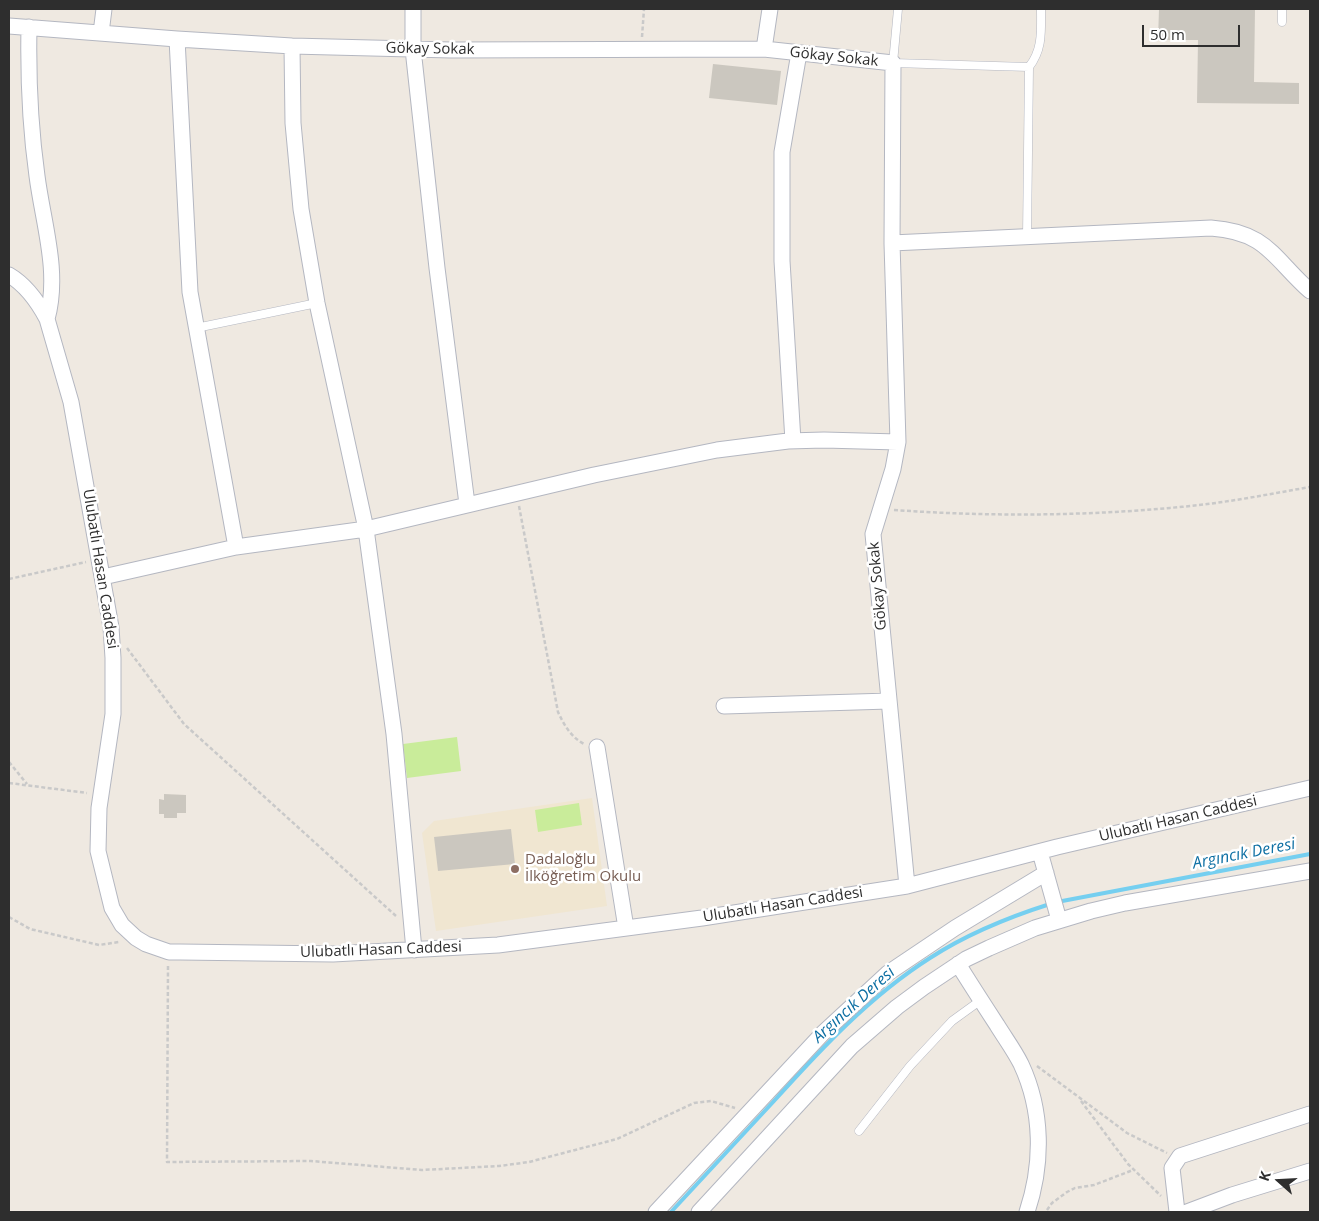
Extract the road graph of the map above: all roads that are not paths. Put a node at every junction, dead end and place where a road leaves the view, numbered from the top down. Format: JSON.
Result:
{"nodes":[{"id":1,"x":104,"y":9,"type":"edge"},
{"id":2,"x":413,"y":9,"type":"edge"},
{"id":3,"x":770,"y":9,"type":"edge"},
{"id":4,"x":898,"y":9,"type":"edge"},
{"id":5,"x":1041,"y":9,"type":"edge"},
{"id":6,"x":1282,"y":9,"type":"edge"},
{"id":7,"x":1282,"y":22,"type":"dead end"},
{"id":8,"x":9,"y":26,"type":"edge"},
{"id":9,"x":30,"y":27,"type":"junction"},
{"id":10,"x":101,"y":33,"type":"junction"},
{"id":11,"x":177,"y":39,"type":"junction"},
{"id":12,"x":292,"y":46,"type":"junction"},
{"id":13,"x":414,"y":49,"type":"junction"},
{"id":14,"x":764,"y":49,"type":"junction"},
{"id":15,"x":799,"y":53,"type":"junction"},
{"id":16,"x":893,"y":63,"type":"junction"},
{"id":17,"x":1029,"y":67,"type":"junction"},
{"id":18,"x":1027,"y":236,"type":"junction"},
{"id":19,"x":892,"y":243,"type":"junction"},
{"id":20,"x":9,"y":275,"type":"edge"},
{"id":21,"x":1310,"y":291,"type":"edge"},
{"id":22,"x":317,"y":303,"type":"junction"},
{"id":23,"x":47,"y":319,"type":"junction"},
{"id":24,"x":196,"y":328,"type":"junction"},
{"id":25,"x":793,"y":441,"type":"junction"},
{"id":26,"x":898,"y":442,"type":"junction"},
{"id":27,"x":467,"y":504,"type":"junction"},
{"id":28,"x":366,"y":529,"type":"junction"},
{"id":29,"x":236,"y":546,"type":"junction"},
{"id":30,"x":103,"y":577,"type":"junction"},
{"id":31,"x":889,"y":701,"type":"junction"},
{"id":32,"x":724,"y":706,"type":"dead end"},
{"id":33,"x":597,"y":747,"type":"road end"},
{"id":34,"x":1310,"y":788,"type":"edge"},
{"id":35,"x":1040,"y":852,"type":"junction"},
{"id":36,"x":1310,"y":871,"type":"edge"},
{"id":37,"x":1046,"y":873,"type":"junction"},
{"id":38,"x":907,"y":886,"type":"junction"},
{"id":39,"x":1058,"y":920,"type":"junction"},
{"id":40,"x":626,"y":928,"type":"junction"},
{"id":41,"x":414,"y":950,"type":"junction"},
{"id":42,"x":958,"y":964,"type":"junction"},
{"id":43,"x":981,"y":1000,"type":"junction"},
{"id":44,"x":1310,"y":1114,"type":"edge"},
{"id":45,"x":859,"y":1131,"type":"dead end"},
{"id":46,"x":1310,"y":1171,"type":"edge"},
{"id":47,"x":1180,"y":1210,"type":"edge"},
{"id":48,"x":656,"y":1212,"type":"edge"},
{"id":49,"x":699,"y":1212,"type":"edge"},
{"id":50,"x":1027,"y":1212,"type":"edge"}],
"edges":[{"from":1,"to":10,"type":"street"},
{"from":2,"to":13,"type":"street"},
{"from":3,"to":14,"type":"street"},
{"from":4,"to":16,"type":"lane"},
{"from":5,"to":17,"type":"lane"},
{"from":6,"to":7,"type":"lane"},
{"from":8,"to":9,"type":"street","name":"Gökay Sokak"},
{"from":9,"to":10,"type":"street","name":"Gökay Sokak"},
{"from":9,"to":23,"type":"street"},
{"from":10,"to":11,"type":"street","name":"Gökay Sokak"},
{"from":11,"to":12,"type":"street","name":"Gökay Sokak"},
{"from":11,"to":24,"type":"street"},
{"from":12,"to":13,"type":"street","name":"Gökay Sokak"},
{"from":12,"to":22,"type":"street"},
{"from":13,"to":14,"type":"street","name":"Gökay Sokak"},
{"from":13,"to":27,"type":"street"},
{"from":14,"to":15,"type":"street","name":"Gökay Sokak"},
{"from":15,"to":16,"type":"street","name":"Gökay Sokak"},
{"from":15,"to":25,"type":"street"},
{"from":16,"to":17,"type":"lane"},
{"from":16,"to":19,"type":"street","name":"Gökay Sokak"},
{"from":17,"to":18,"type":"lane"},
{"from":18,"to":19,"type":"street"},
{"from":18,"to":21,"type":"street"},
{"from":19,"to":26,"type":"street","name":"Gökay Sokak"},
{"from":20,"to":23,"type":"street","name":"Ulubatlı Hasan Caddesi"},
{"from":22,"to":24,"type":"lane"},
{"from":22,"to":28,"type":"street"},
{"from":23,"to":30,"type":"street","name":"Ulubatlı Hasan Caddesi"},
{"from":24,"to":29,"type":"street"},
{"from":25,"to":26,"type":"street"},
{"from":25,"to":27,"type":"street"},
{"from":26,"to":31,"type":"street","name":"Gökay Sokak"},
{"from":27,"to":28,"type":"street"},
{"from":28,"to":29,"type":"street"},
{"from":28,"to":41,"type":"street"},
{"from":29,"to":30,"type":"street"},
{"from":30,"to":41,"type":"street","name":"Ulubatlı Hasan Caddesi"},
{"from":31,"to":32,"type":"street"},
{"from":31,"to":38,"type":"street","name":"Gökay Sokak"},
{"from":33,"to":40,"type":"street"},
{"from":34,"to":35,"type":"street","name":"Ulubatlı Hasan Caddesi"},
{"from":35,"to":37,"type":"street"},
{"from":35,"to":38,"type":"street","name":"Ulubatlı Hasan Caddesi"},
{"from":36,"to":39,"type":"street"},
{"from":37,"to":39,"type":"street"},
{"from":37,"to":48,"type":"street"},
{"from":38,"to":40,"type":"street","name":"Ulubatlı Hasan Caddesi"},
{"from":39,"to":42,"type":"street"},
{"from":40,"to":41,"type":"street","name":"Ulubatlı Hasan Caddesi"},
{"from":42,"to":43,"type":"street"},
{"from":42,"to":49,"type":"street"},
{"from":43,"to":45,"type":"lane"},
{"from":43,"to":50,"type":"street"},
{"from":44,"to":47,"type":"street"},
{"from":46,"to":47,"type":"street"}]}
